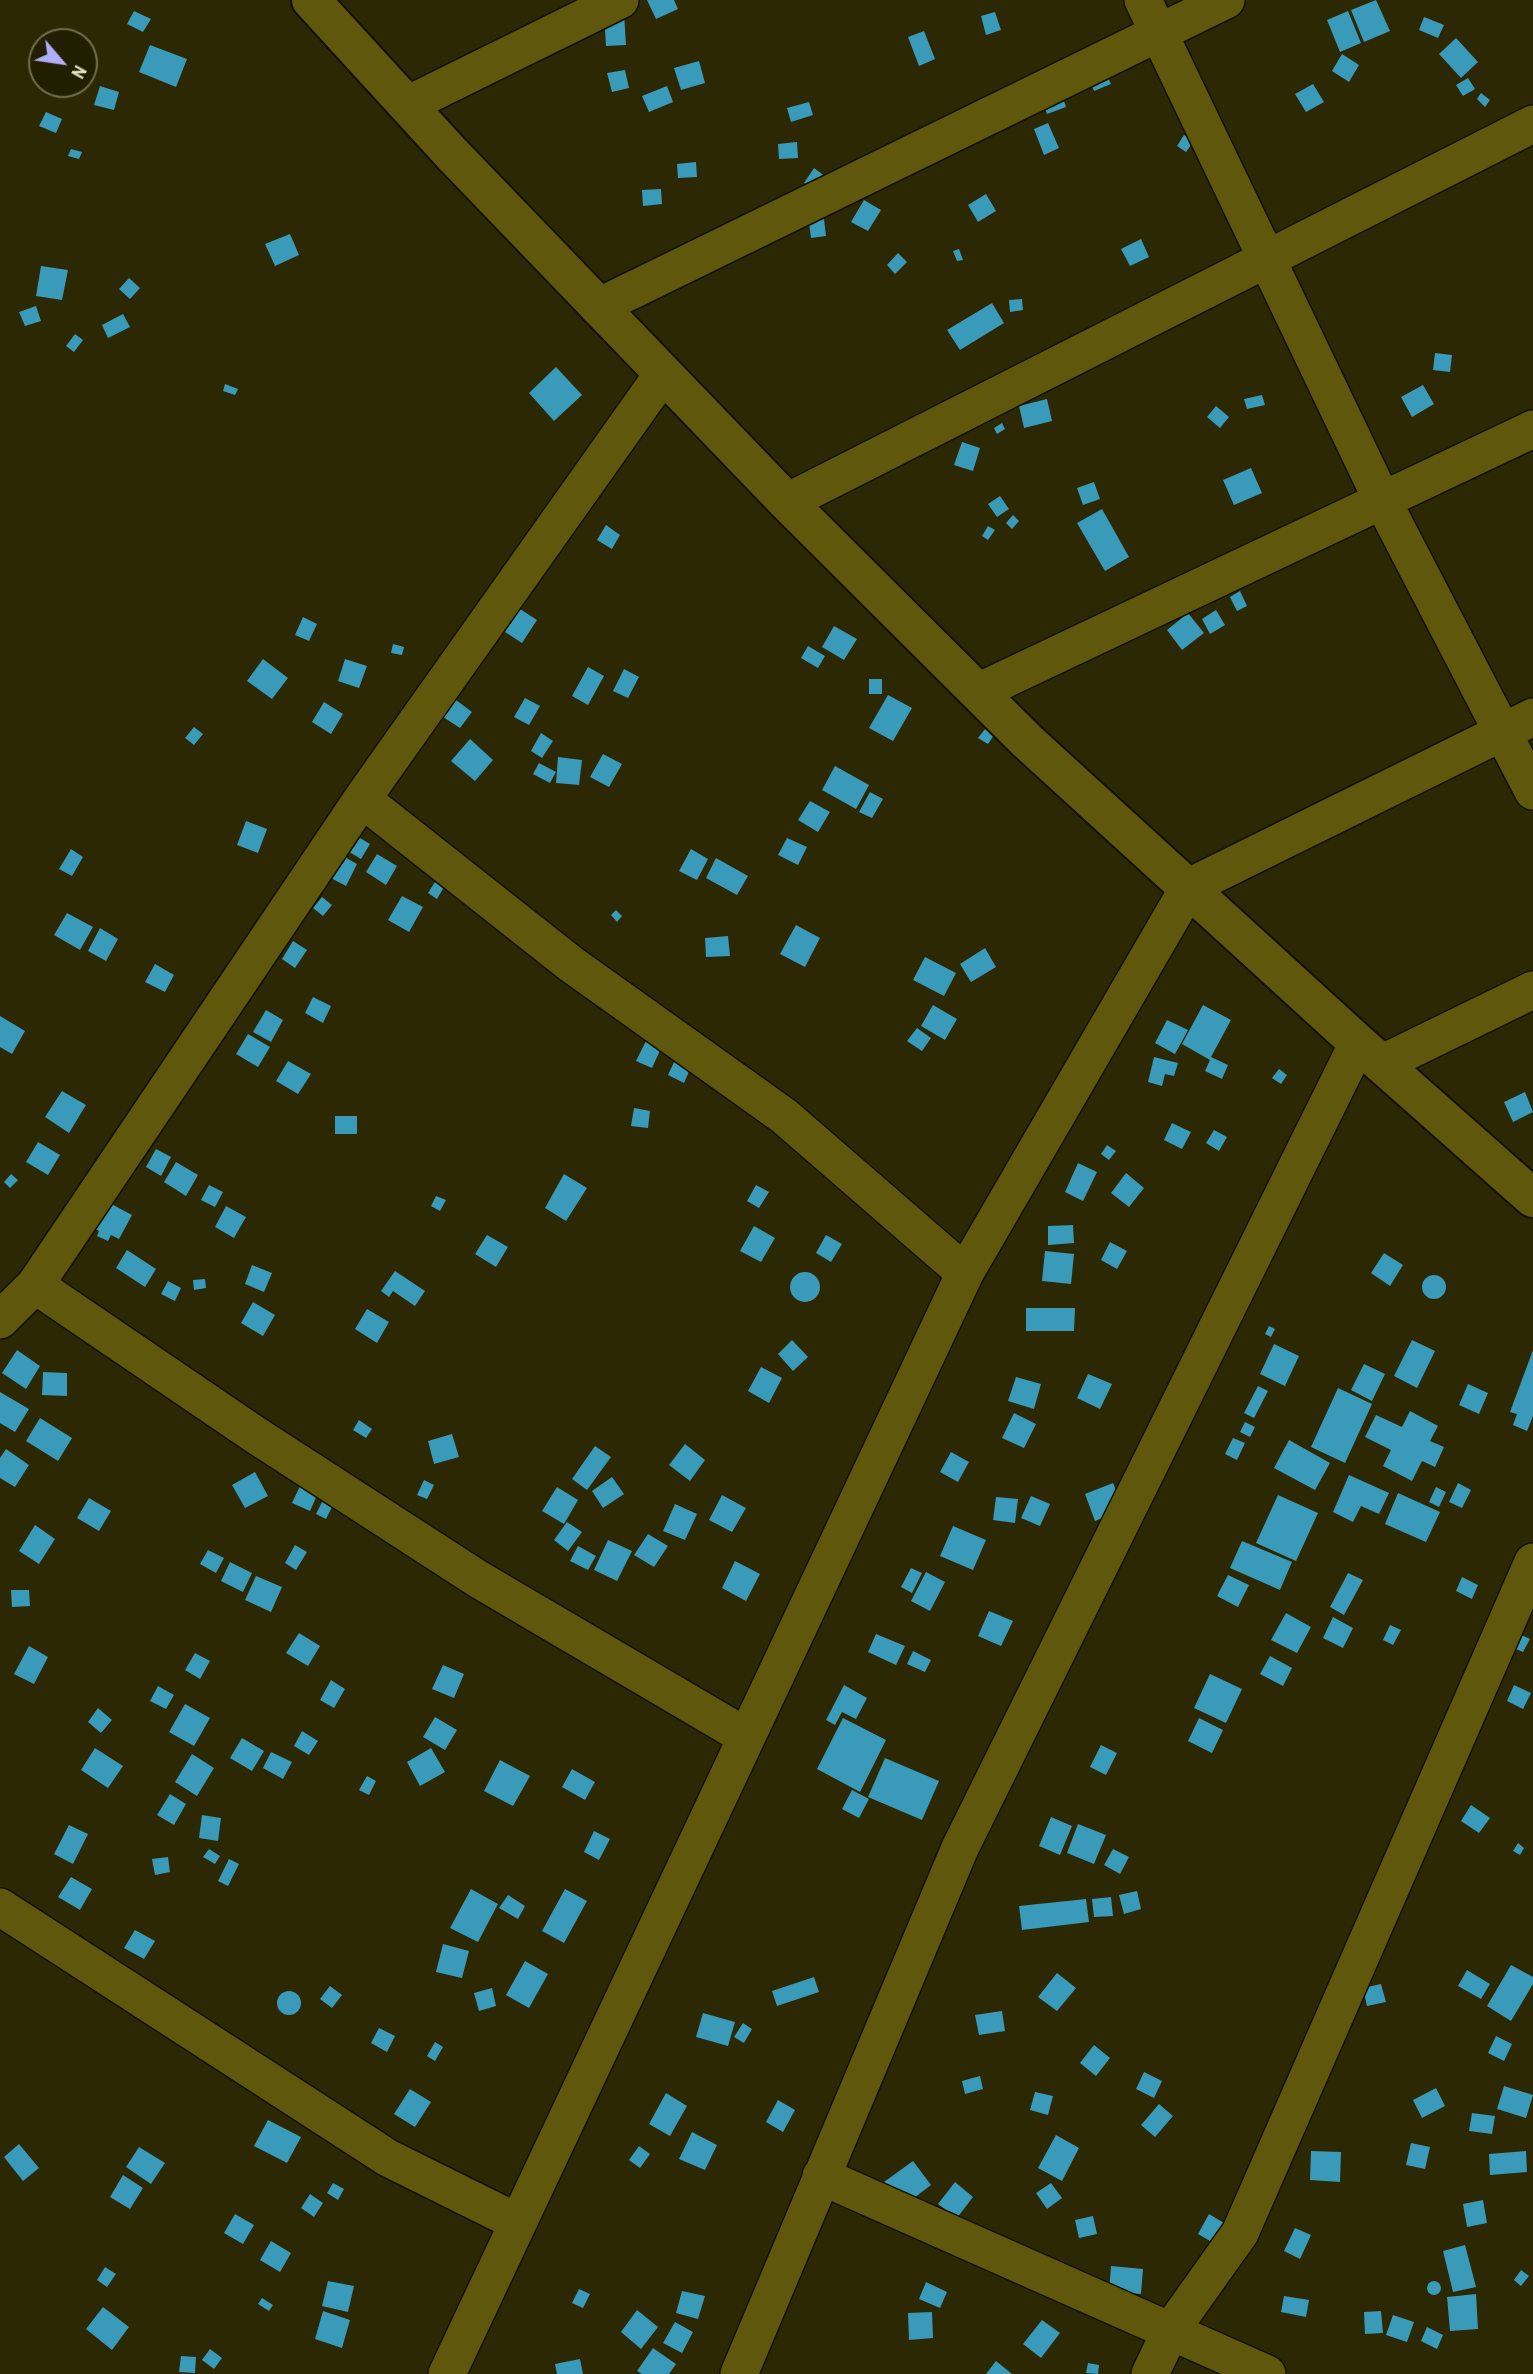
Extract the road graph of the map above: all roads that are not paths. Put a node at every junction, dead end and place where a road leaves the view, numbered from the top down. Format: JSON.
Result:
{"nodes":[{"id":1,"x":311,"y":0,"type":"edge"},
{"id":2,"x":620,"y":0,"type":"edge"},
{"id":3,"x":1143,"y":0,"type":"edge"},
{"id":4,"x":1226,"y":0,"type":"edge"},
{"id":5,"x":1159,"y":33,"type":"junction"},
{"id":6,"x":407,"y":105,"type":"junction"},
{"id":7,"x":1533,"y":124,"type":"edge"},
{"id":8,"x":1266,"y":260,"type":"junction"},
{"id":9,"x":598,"y":307,"type":"junction"},
{"id":10,"x":663,"y":374,"type":"junction"},
{"id":11,"x":1533,"y":429,"type":"edge"},
{"id":12,"x":1382,"y":500,"type":"junction"},
{"id":13,"x":787,"y":502,"type":"junction"},
{"id":14,"x":978,"y":692,"type":"junction"},
{"id":15,"x":1519,"y":724,"type":"edge"},
{"id":16,"x":1533,"y":791,"type":"edge"},
{"id":17,"x":362,"y":799,"type":"junction"},
{"id":18,"x":1189,"y":887,"type":"junction"},
{"id":19,"x":1533,"y":990,"type":"edge"},
{"id":20,"x":1369,"y":1053,"type":"junction"},
{"id":21,"x":1533,"y":1198,"type":"edge"},
{"id":22,"x":965,"y":1273,"type":"junction"},
{"id":23,"x":35,"y":1285,"type":"junction"},
{"id":24,"x":0,"y":1320,"type":"edge"},
{"id":25,"x":1533,"y":1562,"type":"edge"},
{"id":26,"x":745,"y":1736,"type":"junction"},
{"id":27,"x":0,"y":1907,"type":"edge"},
{"id":28,"x":821,"y":2176,"type":"junction"},
{"id":29,"x":517,"y":2222,"type":"junction"},
{"id":30,"x":1171,"y":2330,"type":"junction"},
{"id":31,"x":447,"y":2374,"type":"edge"},
{"id":32,"x":739,"y":2374,"type":"edge"},
{"id":33,"x":1150,"y":2374,"type":"edge"},
{"id":34,"x":1267,"y":2374,"type":"edge"}],
"edges":[{"from":1,"to":6,"type":"street"},
{"from":2,"to":6,"type":"street"},
{"from":3,"to":5,"type":"street"},
{"from":4,"to":5,"type":"street"},
{"from":5,"to":8,"type":"street"},
{"from":5,"to":9,"type":"street"},
{"from":6,"to":9,"type":"street"},
{"from":7,"to":8,"type":"street"},
{"from":8,"to":12,"type":"street"},
{"from":8,"to":13,"type":"street"},
{"from":9,"to":10,"type":"street"},
{"from":10,"to":13,"type":"street"},
{"from":10,"to":17,"type":"street"},
{"from":11,"to":12,"type":"street"},
{"from":12,"to":14,"type":"street"},
{"from":12,"to":15,"type":"street"},
{"from":13,"to":14,"type":"street"},
{"from":14,"to":18,"type":"street"},
{"from":15,"to":16,"type":"street"},
{"from":15,"to":18,"type":"street"},
{"from":17,"to":22,"type":"street"},
{"from":17,"to":23,"type":"street"},
{"from":18,"to":20,"type":"street"},
{"from":18,"to":22,"type":"street"},
{"from":19,"to":20,"type":"street"},
{"from":20,"to":21,"type":"street"},
{"from":20,"to":28,"type":"street"},
{"from":22,"to":26,"type":"street"},
{"from":23,"to":24,"type":"street"},
{"from":23,"to":26,"type":"street"},
{"from":25,"to":30,"type":"street"},
{"from":26,"to":29,"type":"street"},
{"from":27,"to":29,"type":"street"},
{"from":28,"to":30,"type":"street"},
{"from":28,"to":32,"type":"street"},
{"from":29,"to":31,"type":"street"},
{"from":30,"to":33,"type":"street"},
{"from":30,"to":34,"type":"street"}]}
